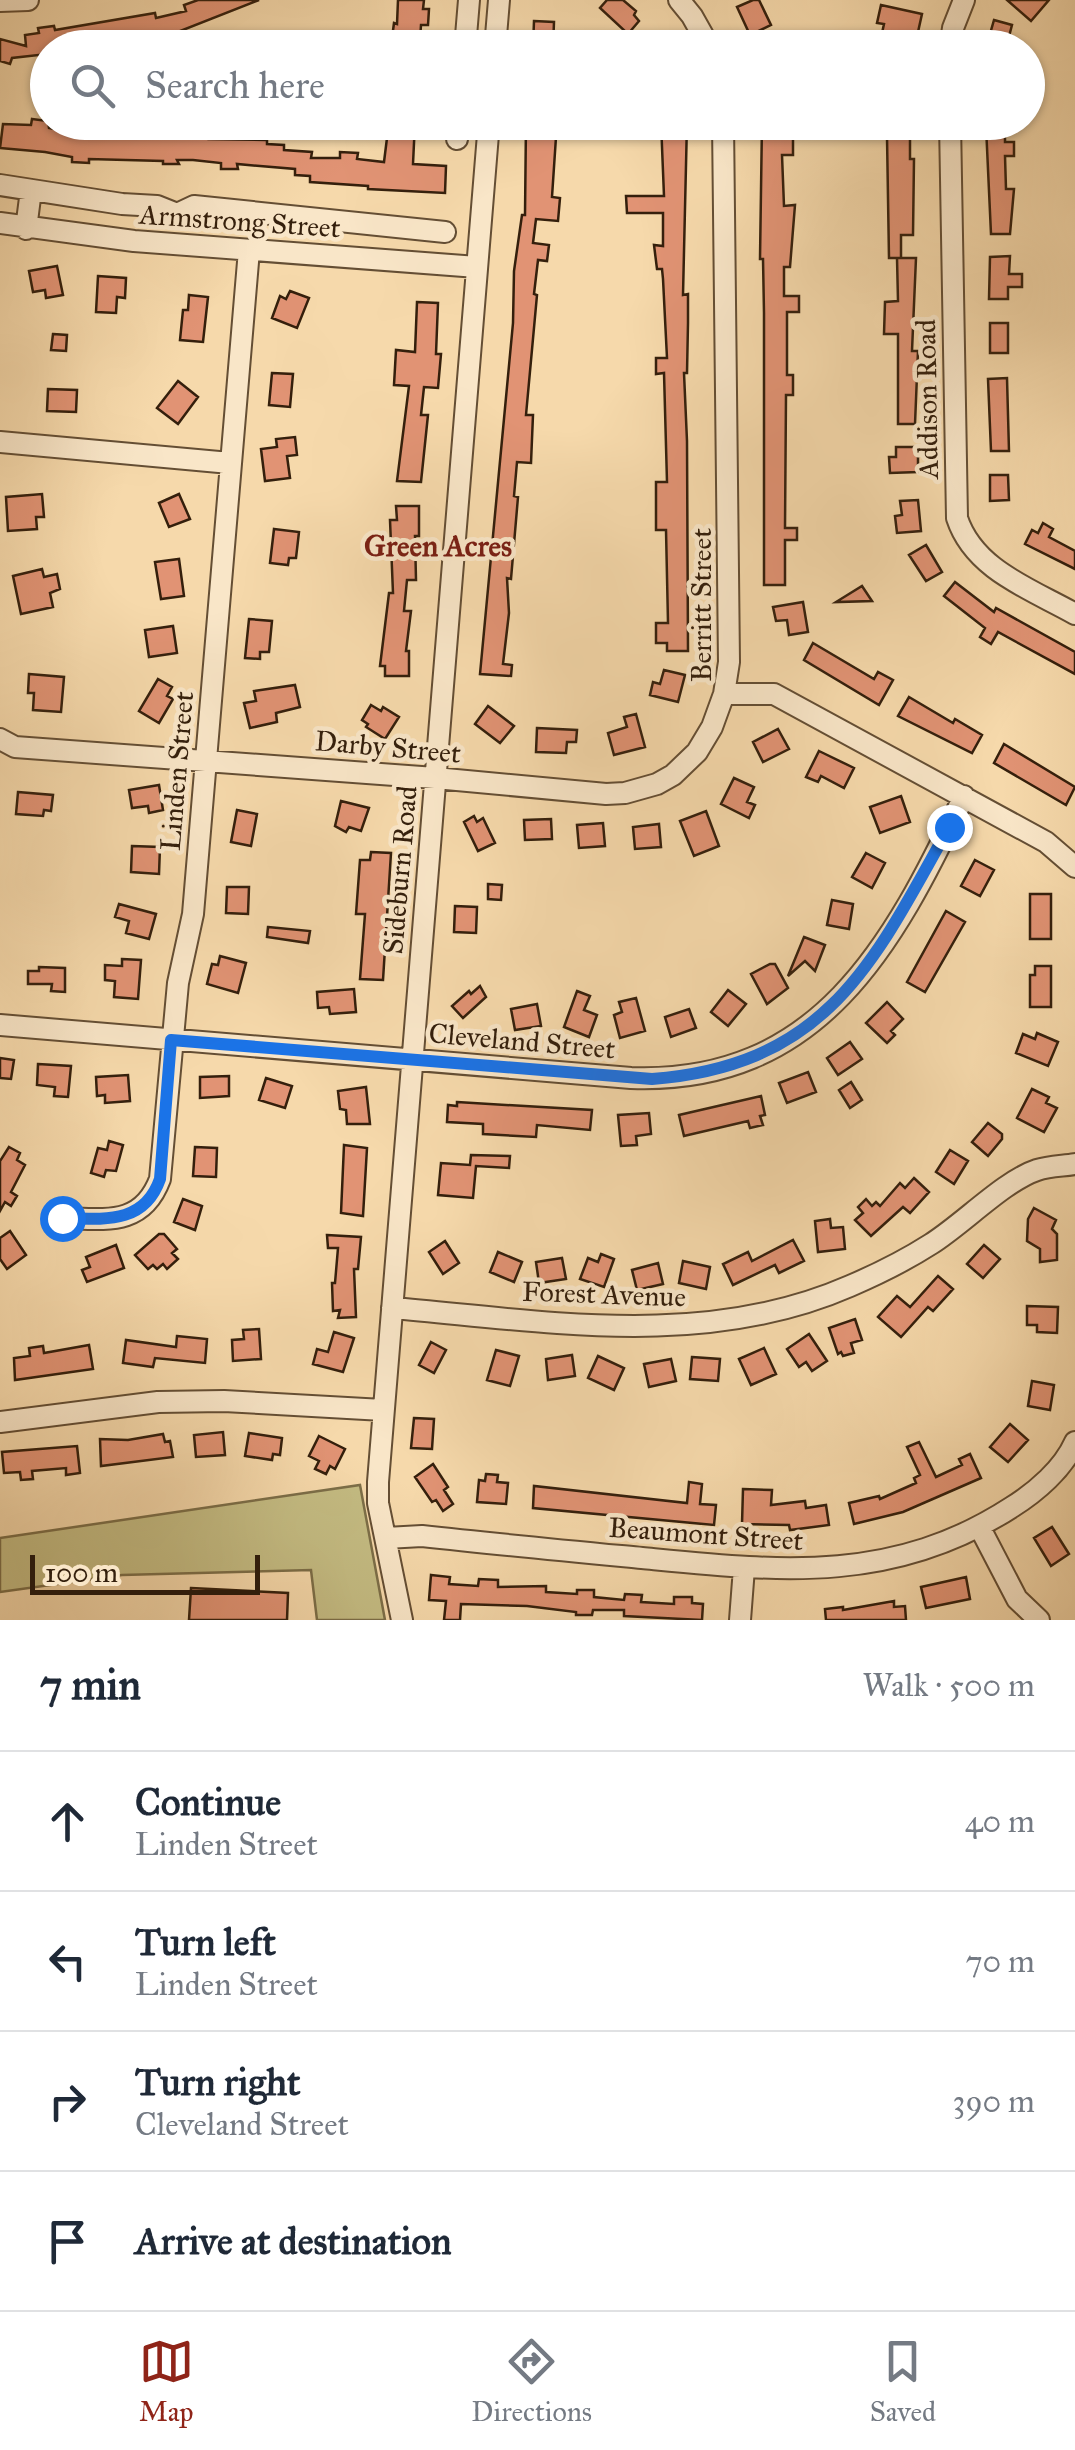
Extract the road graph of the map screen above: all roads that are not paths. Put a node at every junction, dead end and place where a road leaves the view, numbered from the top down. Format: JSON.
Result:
{"nodes":[{"id":1,"x":28,"y":0,"type":"edge"},
{"id":2,"x":470,"y":0,"type":"edge"},
{"id":3,"x":500,"y":0,"type":"edge"},
{"id":4,"x":679,"y":0,"type":"edge"},
{"id":5,"x":964,"y":0,"type":"edge"},
{"id":6,"x":0,"y":2,"type":"edge"},
{"id":7,"x":467,"y":30,"type":"edge"},
{"id":8,"x":498,"y":30,"type":"edge"},
{"id":9,"x":700,"y":30,"type":"edge"},
{"id":10,"x":953,"y":30,"type":"edge"},
{"id":11,"x":488,"y":140,"type":"edge"},
{"id":12,"x":723,"y":140,"type":"edge"},
{"id":13,"x":950,"y":140,"type":"edge"},
{"id":14,"x":0,"y":184,"type":"edge"},
{"id":15,"x":31,"y":190,"type":"junction"},
{"id":16,"x":0,"y":223,"type":"edge"},
{"id":17,"x":356,"y":224,"type":"junction"},
{"id":18,"x":26,"y":229,"type":"junction"},
{"id":19,"x":445,"y":232,"type":"dead end"},
{"id":20,"x":248,"y":250,"type":"junction"},
{"id":21,"x":356,"y":256,"type":"junction"},
{"id":22,"x":478,"y":267,"type":"junction"},
{"id":23,"x":0,"y":442,"type":"edge"},
{"id":24,"x":230,"y":463,"type":"junction"},
{"id":25,"x":1075,"y":614,"type":"edge"},
{"id":26,"x":724,"y":694,"type":"junction"},
{"id":27,"x":0,"y":739,"type":"edge"},
{"id":28,"x":205,"y":761,"type":"junction"},
{"id":29,"x":436,"y":778,"type":"junction"},
{"id":30,"x":964,"y":796,"type":"junction"},
{"id":31,"x":1075,"y":867,"type":"edge"},
{"id":32,"x":0,"y":1025,"type":"edge"},
{"id":33,"x":171,"y":1040,"type":"junction"},
{"id":34,"x":412,"y":1060,"type":"junction"},
{"id":35,"x":1075,"y":1164,"type":"edge"},
{"id":36,"x":62,"y":1218,"type":"dead end"},
{"id":37,"x":392,"y":1308,"type":"junction"},
{"id":38,"x":382,"y":1410,"type":"junction"},
{"id":39,"x":0,"y":1422,"type":"edge"},
{"id":40,"x":1075,"y":1442,"type":"edge"},
{"id":41,"x":980,"y":1528,"type":"junction"},
{"id":42,"x":386,"y":1538,"type":"junction"},
{"id":43,"x":744,"y":1568,"type":"junction"},
{"id":44,"x":402,"y":1620,"type":"edge"},
{"id":45,"x":740,"y":1620,"type":"edge"},
{"id":46,"x":1039,"y":1620,"type":"edge"}],
"edges":[{"from":1,"to":6,"type":"street"},
{"from":2,"to":7,"type":"street"},
{"from":3,"to":8,"type":"street"},
{"from":4,"to":9,"type":"street"},
{"from":5,"to":10,"type":"street"},
{"from":11,"to":22,"type":"street","name":"Sideburn Road"},
{"from":12,"to":26,"type":"street","name":"Berritt Street"},
{"from":13,"to":25,"type":"street","name":"Addison Road"},
{"from":14,"to":15,"type":"street"},
{"from":15,"to":17,"type":"street"},
{"from":15,"to":18,"type":"street"},
{"from":16,"to":18,"type":"street","name":"Armstrong Street"},
{"from":17,"to":19,"type":"street"},
{"from":17,"to":21,"type":"street"},
{"from":18,"to":20,"type":"street","name":"Armstrong Street"},
{"from":20,"to":21,"type":"street","name":"Armstrong Street"},
{"from":20,"to":24,"type":"street","name":"Linden Street"},
{"from":21,"to":22,"type":"street","name":"Armstrong Street"},
{"from":22,"to":29,"type":"street","name":"Sideburn Road"},
{"from":23,"to":24,"type":"street"},
{"from":24,"to":28,"type":"street","name":"Linden Street"},
{"from":26,"to":29,"type":"street","name":"Darby Street"},
{"from":26,"to":30,"type":"street","name":"Berritt Street"},
{"from":27,"to":28,"type":"street","name":"Darby Street"},
{"from":28,"to":29,"type":"street","name":"Darby Street"},
{"from":28,"to":33,"type":"street","name":"Linden Street"},
{"from":29,"to":34,"type":"street","name":"Sideburn Road"},
{"from":30,"to":31,"type":"street","name":"Berritt Street"},
{"from":30,"to":34,"type":"street","name":"Cleveland Street"},
{"from":32,"to":33,"type":"street","name":"Cleveland Street"},
{"from":33,"to":34,"type":"street","name":"Cleveland Street"},
{"from":33,"to":36,"type":"street","name":"Linden Street"},
{"from":34,"to":37,"type":"street","name":"Sideburn Road"},
{"from":35,"to":37,"type":"street","name":"Forest Avenue"},
{"from":37,"to":38,"type":"street","name":"Sideburn Road"},
{"from":38,"to":39,"type":"street"},
{"from":38,"to":42,"type":"street","name":"Sideburn Road"},
{"from":40,"to":41,"type":"street","name":"Beaumont Street"},
{"from":41,"to":43,"type":"street","name":"Beaumont Street"},
{"from":41,"to":46,"type":"street"},
{"from":42,"to":43,"type":"street","name":"Beaumont Street"},
{"from":42,"to":44,"type":"street","name":"Sideburn Road"},
{"from":43,"to":45,"type":"street"}]}
